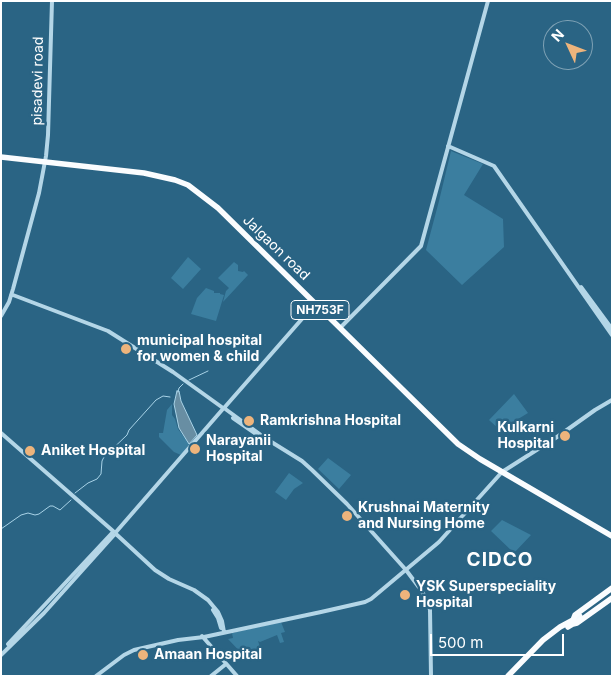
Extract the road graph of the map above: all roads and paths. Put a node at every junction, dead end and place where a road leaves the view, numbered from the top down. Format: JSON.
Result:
{"nodes":[{"id":1,"x":52,"y":1,"type":"edge"},
{"id":2,"x":488,"y":1,"type":"edge"},
{"id":3,"x":448,"y":147,"type":"junction"},
{"id":4,"x":1,"y":156,"type":"edge"},
{"id":5,"x":46,"y":160,"type":"junction"},
{"id":6,"x":562,"y":261,"type":"junction"},
{"id":7,"x":12,"y":296,"type":"junction"},
{"id":8,"x":315,"y":304,"type":"junction"},
{"id":9,"x":1,"y":316,"type":"edge"},
{"id":10,"x":1,"y":320,"type":"edge"},
{"id":11,"x":341,"y":328,"type":"junction"},
{"id":12,"x":612,"y":329,"type":"edge"},
{"id":13,"x":612,"y":335,"type":"edge"},
{"id":14,"x":612,"y":400,"type":"edge"},
{"id":15,"x":223,"y":409,"type":"junction"},
{"id":16,"x":1,"y":434,"type":"edge"},
{"id":17,"x":502,"y":471,"type":"junction"},
{"id":18,"x":114,"y":533,"type":"junction"},
{"id":19,"x":612,"y":535,"type":"edge"},
{"id":20,"x":405,"y":569,"type":"junction"},
{"id":21,"x":612,"y":593,"type":"edge"},
{"id":22,"x":580,"y":617,"type":"joint"},
{"id":23,"x":573,"y":622,"type":"junction"},
{"id":24,"x":223,"y":632,"type":"junction"},
{"id":25,"x":200,"y":636,"type":"junction"},
{"id":26,"x":1,"y":653,"type":"edge"},
{"id":27,"x":226,"y":664,"type":"junction"},
{"id":28,"x":94,"y":676,"type":"edge"},
{"id":29,"x":211,"y":676,"type":"edge"},
{"id":30,"x":236,"y":676,"type":"edge"},
{"id":31,"x":430,"y":676,"type":"edge"},
{"id":32,"x":508,"y":676,"type":"edge"},
{"id":33,"x":512,"y":676,"type":"edge"}],
"edges":[{"from":1,"to":5,"type":"street","name":"pisadevi road"},
{"from":2,"to":3,"type":"street"},
{"from":3,"to":6,"type":"street"},
{"from":3,"to":11,"type":"street"},
{"from":4,"to":5,"type":"highway","name":"Jalgaon road","number":"NH753F"},
{"from":5,"to":7,"type":"street","name":"pisadevi road"},
{"from":5,"to":8,"type":"highway","name":"Jalgaon road","number":"NH753F"},
{"from":5,"to":11,"type":"highway","name":"Jalgaon road","number":"NH753F"},
{"from":6,"to":12,"type":"street"},
{"from":6,"to":13,"type":"street"},
{"from":7,"to":9,"type":"street"},
{"from":7,"to":10,"type":"street"},
{"from":7,"to":15,"type":"street"},
{"from":8,"to":11,"type":"highway","name":"Jalgaon road","number":"NH753F"},
{"from":8,"to":15,"type":"street"},
{"from":11,"to":17,"type":"highway","name":"Jalgaon road","number":"NH753F"},
{"from":14,"to":17,"type":"street"},
{"from":15,"to":18,"type":"street"},
{"from":15,"to":20,"type":"street"},
{"from":16,"to":18,"type":"street"},
{"from":17,"to":19,"type":"highway","name":"Jalgaon road","number":"NH753F"},
{"from":17,"to":20,"type":"street"},
{"from":18,"to":24,"type":"street"},
{"from":18,"to":26,"type":"street"},
{"from":20,"to":24,"type":"street"},
{"from":20,"to":31,"type":"street"},
{"from":21,"to":22,"type":"highway"},
{"from":21,"to":23,"type":"highway"},
{"from":21,"to":23,"type":"highway"},
{"from":22,"to":23,"type":"main road"},
{"from":23,"to":32,"type":"highway"},
{"from":23,"to":33,"type":"highway"},
{"from":24,"to":25,"type":"street"},
{"from":25,"to":27,"type":"street"},
{"from":25,"to":28,"type":"street"},
{"from":27,"to":29,"type":"street"},
{"from":27,"to":30,"type":"street"}]}
